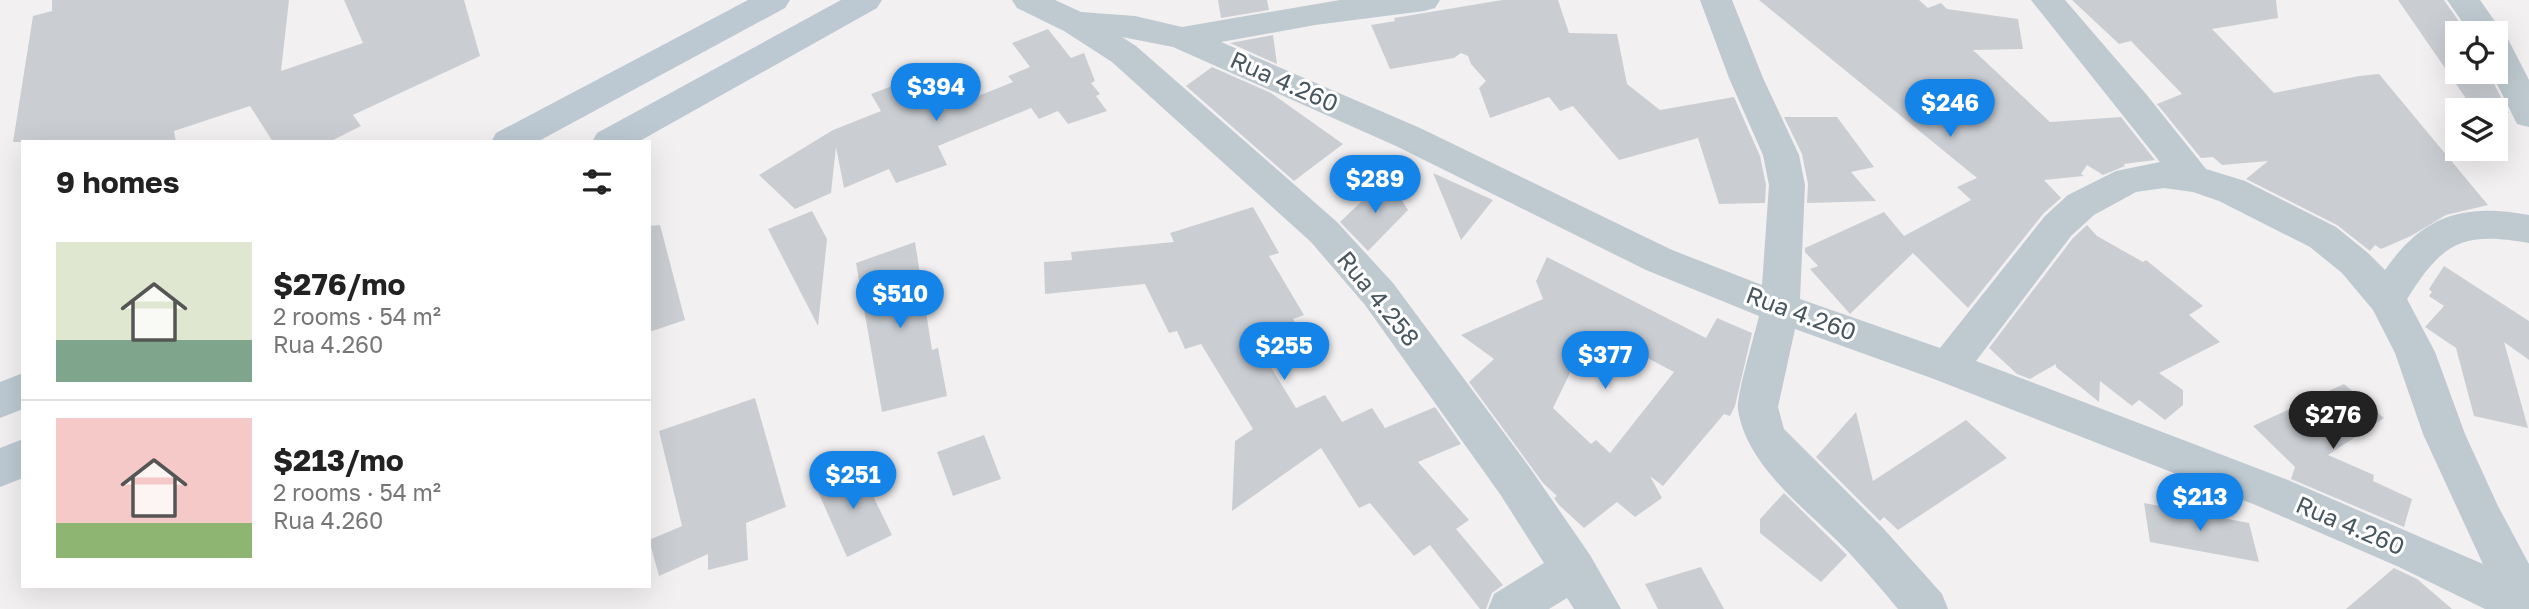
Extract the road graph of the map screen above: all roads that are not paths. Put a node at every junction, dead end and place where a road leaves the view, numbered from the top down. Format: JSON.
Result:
{"nodes":[{"id":1,"x":774,"y":0,"type":"edge"},
{"id":2,"x":866,"y":0,"type":"edge"},
{"id":3,"x":1028,"y":0,"type":"edge"},
{"id":4,"x":1424,"y":0,"type":"edge"},
{"id":5,"x":1716,"y":0,"type":"edge"},
{"id":6,"x":2048,"y":0,"type":"edge"},
{"id":7,"x":2463,"y":0,"type":"edge"},
{"id":8,"x":2478,"y":21,"type":"edge"},
{"id":9,"x":1076,"y":23,"type":"junction"},
{"id":10,"x":1182,"y":37,"type":"junction"},
{"id":11,"x":2508,"y":72,"type":"edge"},
{"id":12,"x":2529,"y":115,"type":"edge"},
{"id":13,"x":512,"y":140,"type":"edge"},
{"id":14,"x":613,"y":140,"type":"edge"},
{"id":15,"x":2193,"y":179,"type":"junction"},
{"id":16,"x":2529,"y":229,"type":"edge"},
{"id":17,"x":2386,"y":299,"type":"junction"},
{"id":18,"x":1780,"y":309,"type":"junction"},
{"id":19,"x":1948,"y":367,"type":"junction"},
{"id":20,"x":21,"y":391,"type":"edge"},
{"id":21,"x":0,"y":401,"type":"edge"},
{"id":22,"x":21,"y":458,"type":"edge"},
{"id":23,"x":0,"y":468,"type":"edge"},
{"id":24,"x":1574,"y":569,"type":"junction"},
{"id":25,"x":2529,"y":608,"type":"edge"},
{"id":26,"x":1510,"y":609,"type":"edge"},
{"id":27,"x":1599,"y":609,"type":"edge"},
{"id":28,"x":1926,"y":609,"type":"edge"}],
"edges":[{"from":1,"to":13,"type":"main road"},
{"from":2,"to":14,"type":"main road"},
{"from":3,"to":9,"type":"street","name":"Rua 4.258"},
{"from":4,"to":10,"type":"street"},
{"from":5,"to":18,"type":"street"},
{"from":6,"to":15,"type":"street"},
{"from":7,"to":8,"type":"street"},
{"from":9,"to":10,"type":"street","name":"Rua 4.260"},
{"from":9,"to":24,"type":"street","name":"Rua 4.258"},
{"from":10,"to":18,"type":"street","name":"Rua 4.260"},
{"from":11,"to":12,"type":"street"},
{"from":15,"to":17,"type":"street"},
{"from":15,"to":19,"type":"street"},
{"from":16,"to":17,"type":"street"},
{"from":17,"to":25,"type":"street"},
{"from":18,"to":19,"type":"street","name":"Rua 4.260"},
{"from":18,"to":28,"type":"street"},
{"from":19,"to":25,"type":"street","name":"Rua 4.260"},
{"from":20,"to":21,"type":"main road"},
{"from":22,"to":23,"type":"main road"},
{"from":24,"to":26,"type":"street"},
{"from":24,"to":27,"type":"street","name":"Rua 4.258"}]}
